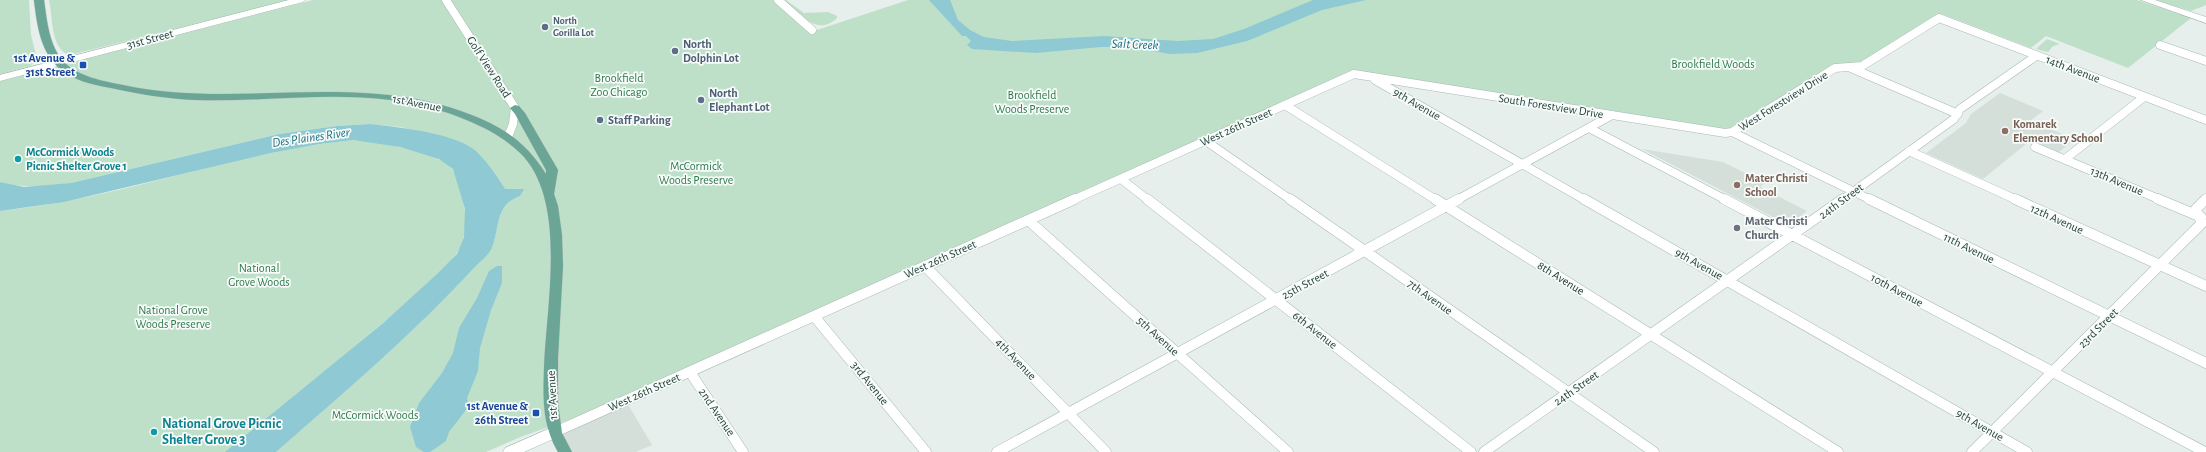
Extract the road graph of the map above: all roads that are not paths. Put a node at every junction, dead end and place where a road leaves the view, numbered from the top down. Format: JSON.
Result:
{"nodes":[{"id":1,"x":39,"y":0,"type":"edge"},
{"id":2,"x":300,"y":0,"type":"edge"},
{"id":3,"x":446,"y":0,"type":"edge"},
{"id":4,"x":778,"y":0,"type":"edge"},
{"id":5,"x":2150,"y":1,"type":"edge"},
{"id":6,"x":1939,"y":18,"type":"joint"},
{"id":7,"x":2206,"y":20,"type":"edge"},
{"id":8,"x":812,"y":30,"type":"dead end"},
{"id":9,"x":2160,"y":45,"type":"dead end"},
{"id":10,"x":2036,"y":56,"type":"junction"},
{"id":11,"x":2206,"y":61,"type":"edge"},
{"id":12,"x":59,"y":63,"type":"junction"},
{"id":13,"x":1848,"y":67,"type":"junction"},
{"id":14,"x":1371,"y":77,"type":"junction"},
{"id":15,"x":0,"y":78,"type":"edge"},
{"id":16,"x":2144,"y":97,"type":"junction"},
{"id":17,"x":1285,"y":105,"type":"junction"},
{"id":18,"x":515,"y":108,"type":"junction"},
{"id":19,"x":1958,"y":114,"type":"junction"},
{"id":20,"x":1612,"y":115,"type":"junction"},
{"id":21,"x":2206,"y":120,"type":"edge"},
{"id":22,"x":1589,"y":128,"type":"junction"},
{"id":23,"x":1732,"y":132,"type":"junction"},
{"id":24,"x":508,"y":137,"type":"junction"},
{"id":25,"x":1206,"y":140,"type":"junction"},
{"id":26,"x":2036,"y":147,"type":"dead end"},
{"id":27,"x":1909,"y":151,"type":"junction"},
{"id":28,"x":2065,"y":159,"type":"junction"},
{"id":29,"x":1522,"y":164,"type":"junction"},
{"id":30,"x":1121,"y":179,"type":"junction"},
{"id":31,"x":1854,"y":192,"type":"junction"},
{"id":32,"x":550,"y":194,"type":"junction"},
{"id":33,"x":2206,"y":199,"type":"edge"},
{"id":34,"x":1447,"y":206,"type":"junction"},
{"id":35,"x":2203,"y":218,"type":"edge"},
{"id":36,"x":1028,"y":220,"type":"junction"},
{"id":37,"x":1793,"y":235,"type":"junction"},
{"id":38,"x":1364,"y":251,"type":"junction"},
{"id":39,"x":2159,"y":265,"type":"junction"},
{"id":40,"x":925,"y":266,"type":"junction"},
{"id":41,"x":1729,"y":282,"type":"junction"},
{"id":42,"x":2206,"y":286,"type":"edge"},
{"id":43,"x":1275,"y":300,"type":"junction"},
{"id":44,"x":814,"y":316,"type":"junction"},
{"id":45,"x":2110,"y":316,"type":"junction"},
{"id":46,"x":1652,"y":335,"type":"junction"},
{"id":47,"x":1178,"y":353,"type":"junction"},
{"id":48,"x":2206,"y":363,"type":"edge"},
{"id":49,"x":2052,"y":371,"type":"junction"},
{"id":50,"x":690,"y":372,"type":"junction"},
{"id":51,"x":1569,"y":393,"type":"junction"},
{"id":52,"x":1068,"y":413,"type":"junction"},
{"id":53,"x":555,"y":432,"type":"junction"},
{"id":54,"x":1992,"y":432,"type":"junction"},
{"id":55,"x":510,"y":452,"type":"edge"},
{"id":56,"x":565,"y":452,"type":"edge"},
{"id":57,"x":743,"y":452,"type":"edge"},
{"id":58,"x":926,"y":452,"type":"edge"},
{"id":59,"x":997,"y":452,"type":"edge"},
{"id":60,"x":1106,"y":452,"type":"edge"},
{"id":61,"x":1288,"y":452,"type":"edge"},
{"id":62,"x":1471,"y":452,"type":"edge"},
{"id":63,"x":1484,"y":452,"type":"edge"},
{"id":64,"x":1654,"y":452,"type":"edge"},
{"id":65,"x":1838,"y":452,"type":"edge"},
{"id":66,"x":1972,"y":452,"type":"edge"},
{"id":67,"x":2027,"y":452,"type":"edge"},
{"id":68,"x":2205,"y":452,"type":"edge"}],
"edges":[{"from":1,"to":12,"type":"main road","name":"1st Avenue"},
{"from":2,"to":12,"type":"main road","name":"31st Street"},
{"from":3,"to":18,"type":"street","name":"Golf View Road"},
{"from":4,"to":8,"type":"street"},
{"from":5,"to":7,"type":"main road"},
{"from":6,"to":10,"type":"street","name":"14th Avenue"},
{"from":6,"to":13,"type":"street","name":"West Forestview Drive"},
{"from":9,"to":11,"type":"street"},
{"from":10,"to":16,"type":"street","name":"14th Avenue"},
{"from":10,"to":19,"type":"street","name":"24th Street"},
{"from":12,"to":15,"type":"main road","name":"31st Street"},
{"from":12,"to":24,"type":"main road","name":"1st Avenue"},
{"from":13,"to":19,"type":"street"},
{"from":13,"to":23,"type":"street","name":"West Forestview Drive"},
{"from":14,"to":17,"type":"street","name":"West 26th Street"},
{"from":14,"to":20,"type":"street","name":"South Forestview Drive"},
{"from":14,"to":29,"type":"street","name":"9th Avenue"},
{"from":16,"to":21,"type":"street","name":"14th Avenue"},
{"from":16,"to":28,"type":"street"},
{"from":17,"to":25,"type":"street","name":"West 26th Street"},
{"from":17,"to":34,"type":"street","name":"8th Avenue"},
{"from":18,"to":24,"type":"street","name":"Golf View Road"},
{"from":18,"to":32,"type":"main road"},
{"from":19,"to":27,"type":"street","name":"24th Street"},
{"from":20,"to":22,"type":"street","name":"25th Street"},
{"from":20,"to":23,"type":"street","name":"South Forestview Drive"},
{"from":22,"to":29,"type":"street","name":"25th Street"},
{"from":22,"to":37,"type":"street","name":"10th Avenue"},
{"from":23,"to":31,"type":"street","name":"11th Avenue"},
{"from":24,"to":32,"type":"main road","name":"1st Avenue"},
{"from":25,"to":30,"type":"street","name":"West 26th Street"},
{"from":25,"to":38,"type":"street","name":"7th Avenue"},
{"from":26,"to":28,"type":"street","name":"13th Avenue"},
{"from":27,"to":31,"type":"street","name":"24th Street"},
{"from":27,"to":39,"type":"street","name":"12th Avenue"},
{"from":28,"to":35,"type":"street","name":"13th Avenue"},
{"from":29,"to":34,"type":"street","name":"25th Street"},
{"from":29,"to":41,"type":"street","name":"9th Avenue"},
{"from":30,"to":36,"type":"street","name":"West 26th Street"},
{"from":30,"to":43,"type":"street","name":"6th Avenue"},
{"from":31,"to":37,"type":"street","name":"24th Street"},
{"from":31,"to":45,"type":"street","name":"11th Avenue"},
{"from":32,"to":53,"type":"main road","name":"1st Avenue"},
{"from":33,"to":35,"type":"street","name":"23rd Street"},
{"from":34,"to":38,"type":"street","name":"25th Street"},
{"from":34,"to":46,"type":"street","name":"8th Avenue"},
{"from":35,"to":39,"type":"street","name":"23rd Street"},
{"from":36,"to":40,"type":"street","name":"West 26th Street"},
{"from":36,"to":47,"type":"street","name":"5th Avenue"},
{"from":37,"to":41,"type":"street","name":"24th Street"},
{"from":37,"to":49,"type":"street","name":"10th Avenue"},
{"from":38,"to":43,"type":"street","name":"25th Street"},
{"from":38,"to":51,"type":"street","name":"7th Avenue"},
{"from":39,"to":42,"type":"street","name":"12th Avenue"},
{"from":39,"to":45,"type":"street","name":"23rd Street"},
{"from":40,"to":44,"type":"street","name":"West 26th Street"},
{"from":40,"to":52,"type":"street","name":"4th Avenue"},
{"from":41,"to":46,"type":"street","name":"24th Street"},
{"from":41,"to":54,"type":"street","name":"9th Avenue"},
{"from":43,"to":47,"type":"street","name":"25th Street"},
{"from":43,"to":62,"type":"street","name":"6th Avenue"},
{"from":44,"to":50,"type":"street","name":"West 26th Street"},
{"from":44,"to":58,"type":"street","name":"3rd Avenue"},
{"from":45,"to":48,"type":"street","name":"11th Avenue"},
{"from":45,"to":49,"type":"street","name":"23rd Street"},
{"from":46,"to":51,"type":"street","name":"24th Street"},
{"from":46,"to":65,"type":"street","name":"8th Avenue"},
{"from":47,"to":52,"type":"street","name":"25th Street"},
{"from":47,"to":61,"type":"street","name":"5th Avenue"},
{"from":49,"to":54,"type":"street","name":"23rd Street"},
{"from":49,"to":68,"type":"street","name":"10th Avenue"},
{"from":50,"to":53,"type":"street","name":"West 26th Street"},
{"from":50,"to":57,"type":"street","name":"2nd Avenue"},
{"from":51,"to":63,"type":"street","name":"24th Street"},
{"from":51,"to":64,"type":"street","name":"7th Avenue"},
{"from":52,"to":59,"type":"street","name":"25th Street"},
{"from":52,"to":60,"type":"street","name":"4th Avenue"},
{"from":53,"to":55,"type":"main road","name":"West 26th Street"},
{"from":53,"to":56,"type":"main road","name":"1st Avenue"},
{"from":54,"to":66,"type":"street","name":"23rd Street"},
{"from":54,"to":67,"type":"street","name":"9th Avenue"}]}
